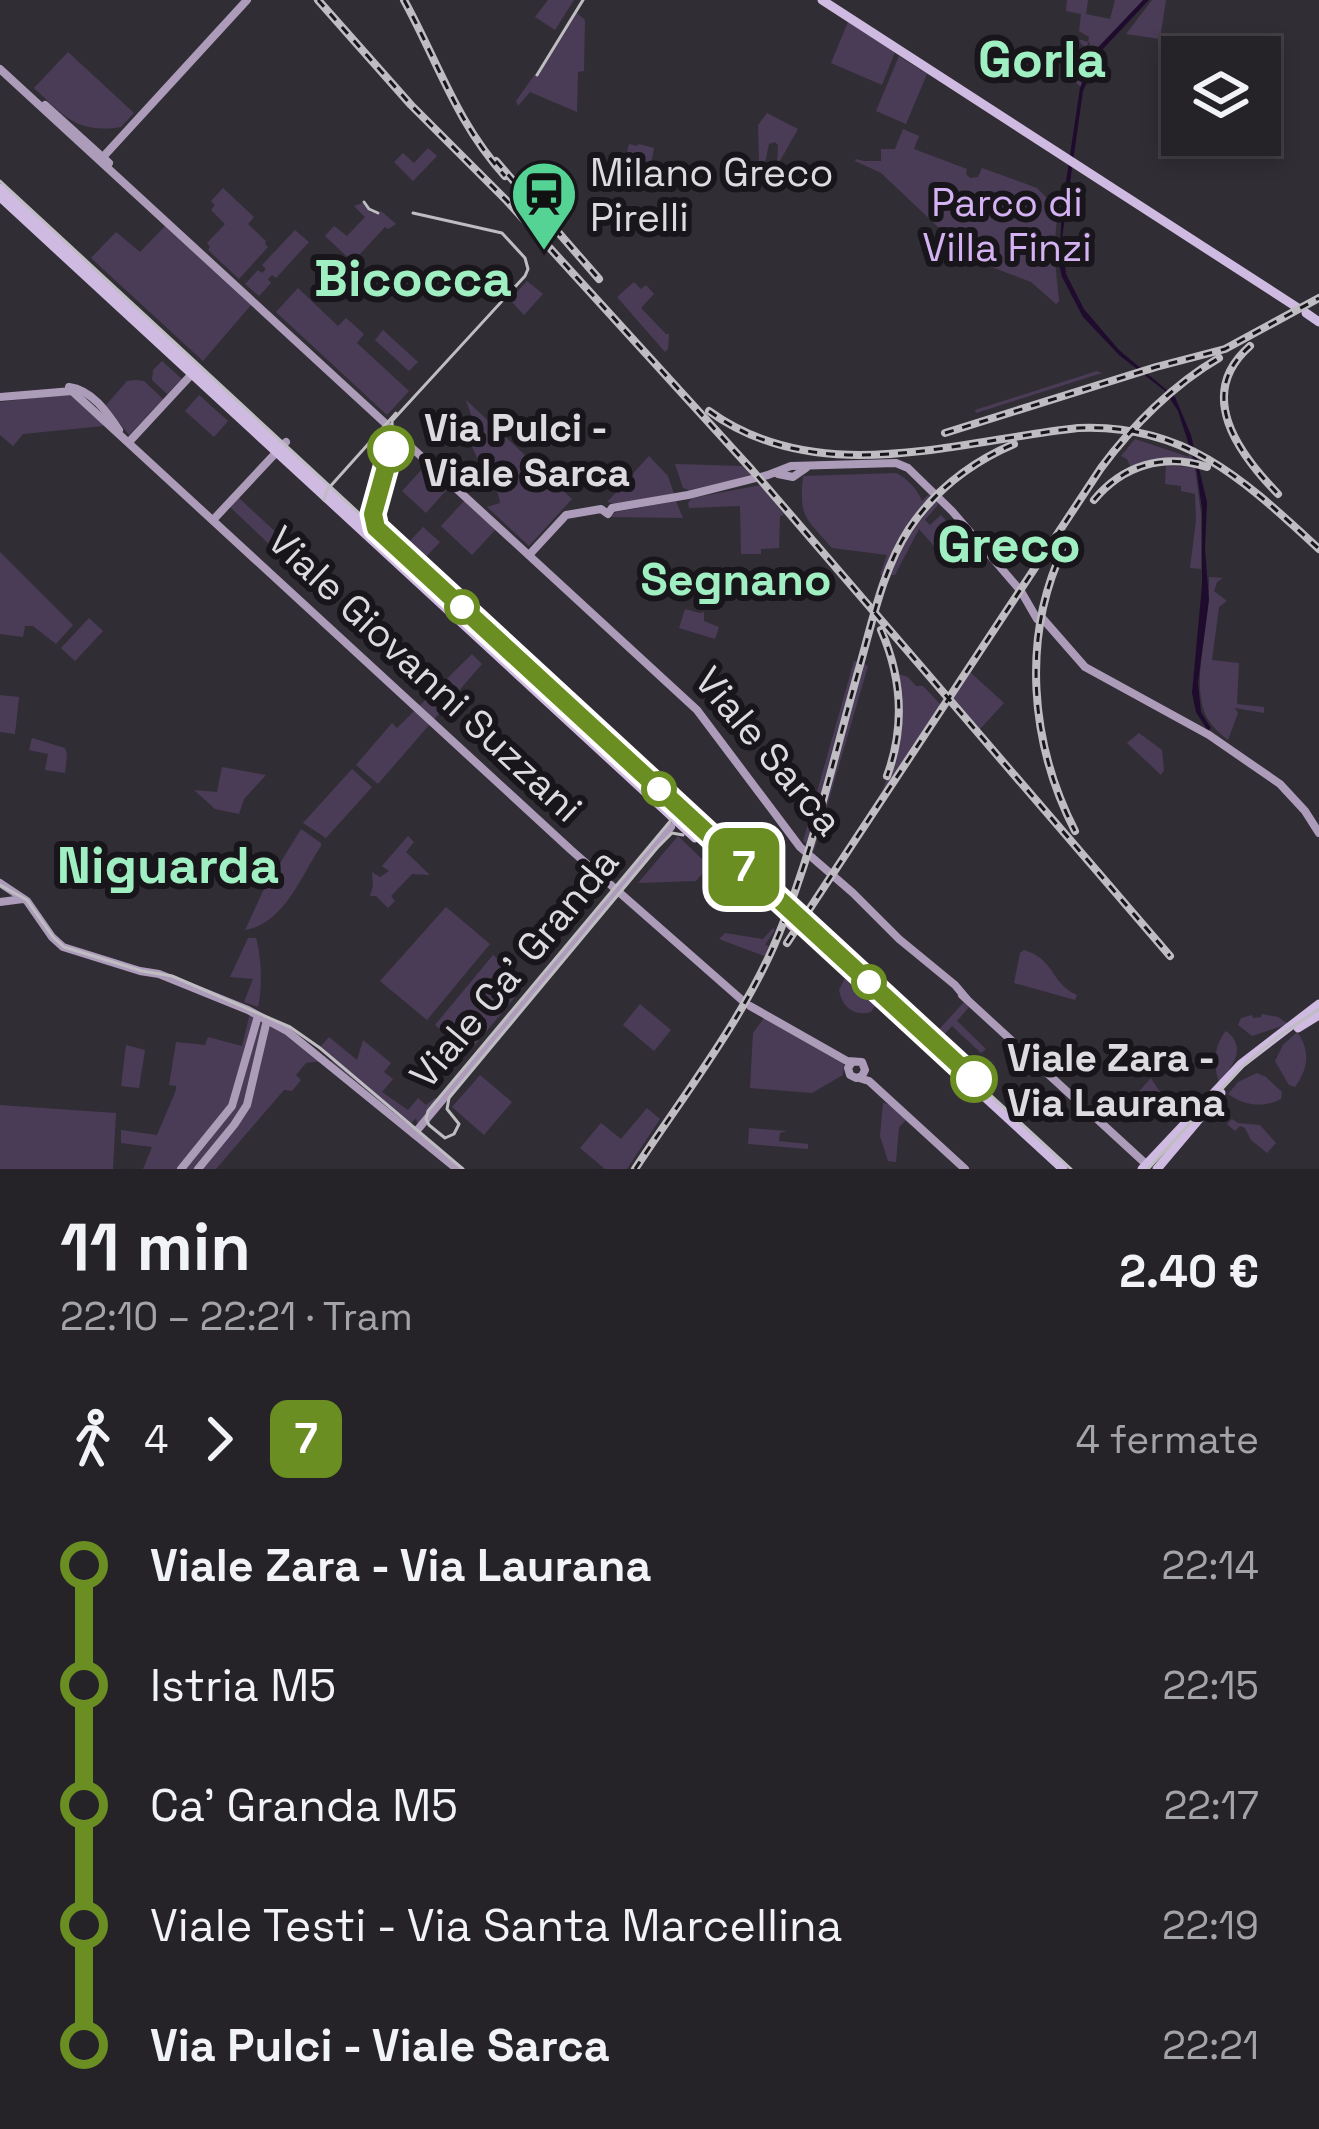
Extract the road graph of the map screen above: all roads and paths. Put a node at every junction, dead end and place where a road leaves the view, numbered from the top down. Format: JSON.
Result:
{"nodes":[{"id":1,"x":247,"y":0,"type":"edge"},
{"id":2,"x":822,"y":0,"type":"edge"},
{"id":3,"x":831,"y":0,"type":"edge"},
{"id":4,"x":849,"y":14,"type":"junction"},
{"id":5,"x":0,"y":66,"type":"edge"},
{"id":6,"x":103,"y":158,"type":"junction"},
{"id":7,"x":0,"y":192,"type":"edge"},
{"id":8,"x":1309,"y":313,"type":"edge"},
{"id":9,"x":192,"y":374,"type":"junction"},
{"id":10,"x":0,"y":395,"type":"edge"},
{"id":11,"x":126,"y":439,"type":"junction"},
{"id":12,"x":279,"y":450,"type":"junction"},
{"id":13,"x":213,"y":520,"type":"junction"},
{"id":14,"x":530,"y":553,"type":"junction"},
{"id":15,"x":1018,"y":590,"type":"dead end"},
{"id":16,"x":1041,"y":619,"type":"dead end"},
{"id":17,"x":676,"y":821,"type":"junction"},
{"id":18,"x":1319,"y":836,"type":"edge"},
{"id":19,"x":0,"y":883,"type":"edge"},
{"id":20,"x":618,"y":890,"type":"junction"},
{"id":21,"x":22,"y":897,"type":"junction"},
{"id":22,"x":0,"y":902,"type":"edge"},
{"id":23,"x":1319,"y":1004,"type":"edge"},
{"id":24,"x":1319,"y":1016,"type":"edge"},
{"id":25,"x":263,"y":1018,"type":"junction"},
{"id":26,"x":1306,"y":1018,"type":"junction"},
{"id":27,"x":283,"y":1028,"type":"junction"},
{"id":28,"x":263,"y":1040,"type":"junction"},
{"id":29,"x":415,"y":1134,"type":"junction"},
{"id":30,"x":197,"y":1150,"type":"junction"},
{"id":31,"x":206,"y":1160,"type":"junction"},
{"id":32,"x":1149,"y":1168,"type":"edge"},
{"id":33,"x":181,"y":1169,"type":"edge"},
{"id":34,"x":198,"y":1169,"type":"edge"},
{"id":35,"x":457,"y":1169,"type":"edge"},
{"id":36,"x":965,"y":1169,"type":"edge"},
{"id":37,"x":1058,"y":1169,"type":"edge"}],
"edges":[{"from":1,"to":6,"type":"street"},
{"from":2,"to":4,"type":"main road"},
{"from":3,"to":4,"type":"main road"},
{"from":4,"to":8,"type":"main road"},
{"from":5,"to":6,"type":"street","name":"Viale Sarca"},
{"from":5,"to":14,"type":"street","name":"Viale Sarca"},
{"from":6,"to":14,"type":"street","name":"Viale Sarca"},
{"from":7,"to":9,"type":"main road"},
{"from":9,"to":11,"type":"street"},
{"from":9,"to":12,"type":"main road"},
{"from":10,"to":11,"type":"street","name":"Viale Giovanni Suzzani"},
{"from":11,"to":13,"type":"street","name":"Viale Giovanni Suzzani"},
{"from":12,"to":13,"type":"street"},
{"from":12,"to":17,"type":"main road"},
{"from":13,"to":20,"type":"street","name":"Viale Giovanni Suzzani"},
{"from":14,"to":15,"type":"street"},
{"from":14,"to":32,"type":"street","name":"Viale Sarca"},
{"from":16,"to":18,"type":"street"},
{"from":17,"to":20,"type":"street","name":"Viale Ca' Granda"},
{"from":17,"to":37,"type":"main road"},
{"from":19,"to":21,"type":"street"},
{"from":20,"to":29,"type":"street","name":"Viale Ca' Granda"},
{"from":20,"to":36,"type":"street","name":"Viale Giovanni Suzzani"},
{"from":21,"to":22,"type":"street"},
{"from":21,"to":25,"type":"street"},
{"from":23,"to":26,"type":"main road"},
{"from":24,"to":26,"type":"main road"},
{"from":25,"to":27,"type":"street"},
{"from":25,"to":28,"type":"street"},
{"from":25,"to":30,"type":"street"},
{"from":26,"to":32,"type":"main road"},
{"from":27,"to":28,"type":"street"},
{"from":27,"to":29,"type":"street"},
{"from":28,"to":31,"type":"street"},
{"from":29,"to":35,"type":"street"},
{"from":30,"to":31,"type":"street"},
{"from":30,"to":33,"type":"street"},
{"from":31,"to":34,"type":"street"}]}
